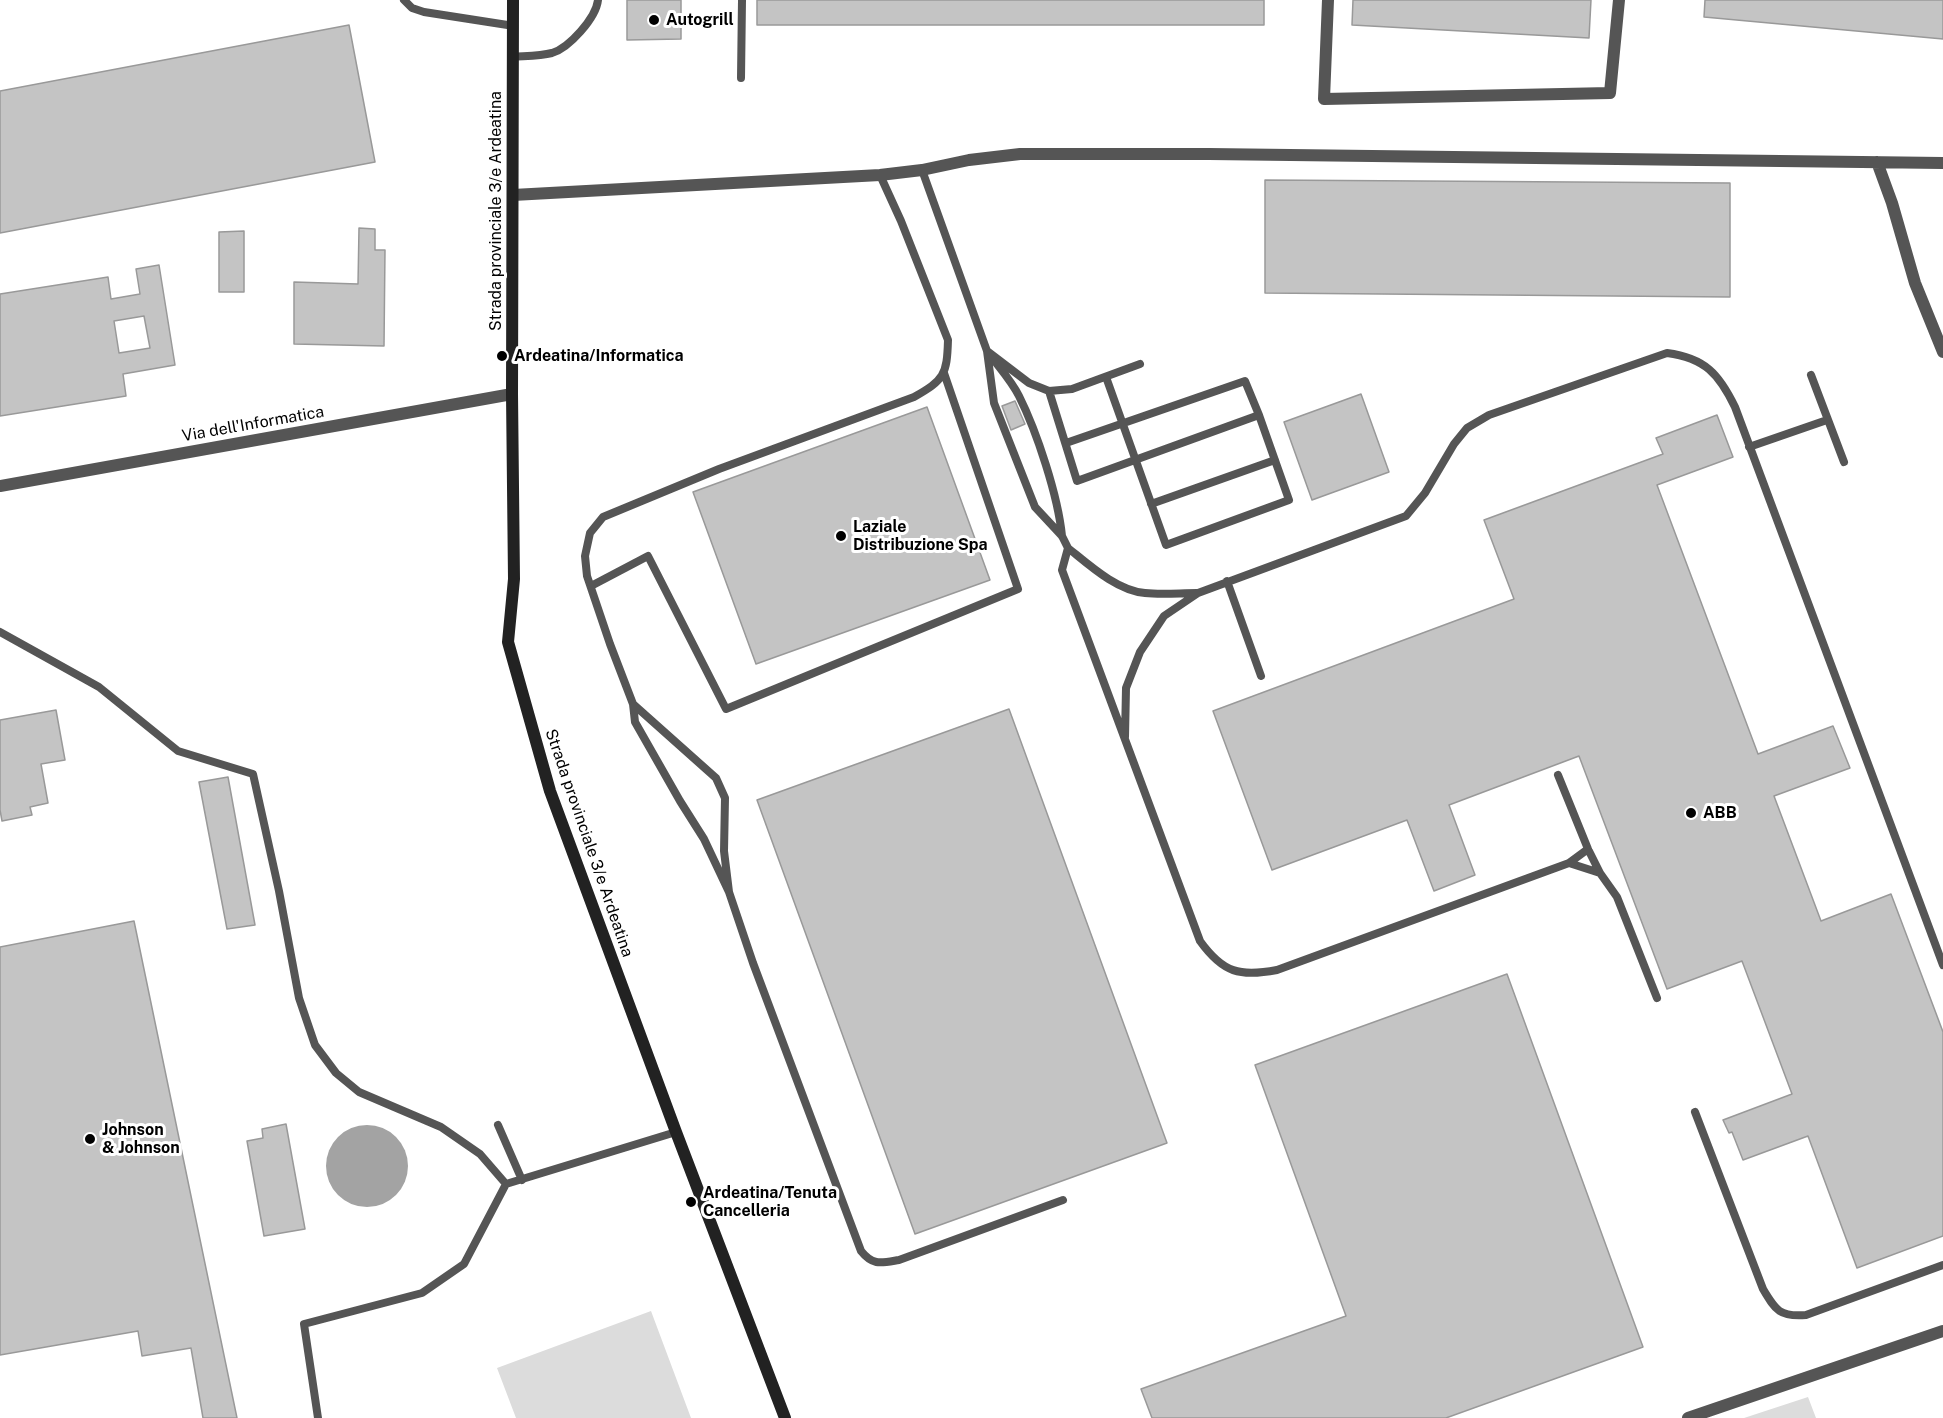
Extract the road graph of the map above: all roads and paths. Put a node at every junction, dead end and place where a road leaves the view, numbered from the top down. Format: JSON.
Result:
{"nodes":[{"id":1,"x":404,"y":0,"type":"edge"},
{"id":2,"x":513,"y":0,"type":"edge"},
{"id":3,"x":598,"y":0,"type":"edge"},
{"id":4,"x":742,"y":0,"type":"edge"},
{"id":5,"x":1328,"y":0,"type":"edge"},
{"id":6,"x":1619,"y":0,"type":"edge"},
{"id":7,"x":514,"y":26,"type":"junction"},
{"id":8,"x":513,"y":57,"type":"junction"},
{"id":9,"x":741,"y":78,"type":"dead end"},
{"id":10,"x":1877,"y":162,"type":"junction"},
{"id":11,"x":1943,"y":163,"type":"edge"},
{"id":12,"x":922,"y":171,"type":"junction"},
{"id":13,"x":880,"y":175,"type":"junction"},
{"id":14,"x":513,"y":195,"type":"junction"},
{"id":15,"x":987,"y":351,"type":"junction"},
{"id":16,"x":1943,"y":352,"type":"edge"},
{"id":17,"x":1140,"y":364,"type":"dead end"},
{"id":18,"x":944,"y":373,"type":"junction"},
{"id":19,"x":1811,"y":375,"type":"dead end"},
{"id":20,"x":1106,"y":377,"type":"junction"},
{"id":21,"x":1049,"y":391,"type":"junction"},
{"id":22,"x":512,"y":394,"type":"junction"},
{"id":23,"x":1259,"y":415,"type":"junction"},
{"id":24,"x":1827,"y":420,"type":"junction"},
{"id":25,"x":1122,"y":424,"type":"junction"},
{"id":26,"x":1065,"y":443,"type":"junction"},
{"id":27,"x":1749,"y":447,"type":"junction"},
{"id":28,"x":1135,"y":460,"type":"junction"},
{"id":29,"x":1275,"y":460,"type":"junction"},
{"id":30,"x":1844,"y":462,"type":"dead end"},
{"id":31,"x":0,"y":486,"type":"edge"},
{"id":32,"x":1151,"y":504,"type":"junction"},
{"id":33,"x":1062,"y":536,"type":"junction"},
{"id":34,"x":1068,"y":548,"type":"junction"},
{"id":35,"x":1227,"y":581,"type":"junction"},
{"id":36,"x":591,"y":586,"type":"junction"},
{"id":37,"x":1198,"y":593,"type":"junction"},
{"id":38,"x":0,"y":632,"type":"edge"},
{"id":39,"x":1261,"y":676,"type":"dead end"},
{"id":40,"x":633,"y":704,"type":"junction"},
{"id":41,"x":1125,"y":741,"type":"junction"},
{"id":42,"x":1558,"y":775,"type":"dead end"},
{"id":43,"x":1588,"y":849,"type":"junction"},
{"id":44,"x":1569,"y":863,"type":"junction"},
{"id":45,"x":1600,"y":873,"type":"junction"},
{"id":46,"x":729,"y":892,"type":"junction"},
{"id":47,"x":1943,"y":965,"type":"edge"},
{"id":48,"x":1657,"y":998,"type":"dead end"},
{"id":49,"x":1695,"y":1112,"type":"dead end"},
{"id":50,"x":498,"y":1125,"type":"dead end"},
{"id":51,"x":676,"y":1132,"type":"junction"},
{"id":52,"x":522,"y":1180,"type":"junction"},
{"id":53,"x":506,"y":1184,"type":"junction"},
{"id":54,"x":1064,"y":1200,"type":"dead end"},
{"id":55,"x":1943,"y":1265,"type":"edge"},
{"id":56,"x":1943,"y":1330,"type":"edge"},
{"id":57,"x":318,"y":1418,"type":"edge"},
{"id":58,"x":785,"y":1418,"type":"edge"},
{"id":59,"x":1688,"y":1418,"type":"edge"}],
"edges":[{"from":1,"to":7,"type":"lane"},
{"from":2,"to":7,"type":"main road","name":"Strada provinciale 3/e Ardeatina"},
{"from":3,"to":8,"type":"lane"},
{"from":4,"to":9,"type":"lane"},
{"from":5,"to":6,"type":"street"},
{"from":7,"to":8,"type":"main road","name":"Strada provinciale 3/e Ardeatina"},
{"from":8,"to":14,"type":"main road","name":"Strada provinciale 3/e Ardeatina"},
{"from":10,"to":11,"type":"street"},
{"from":10,"to":12,"type":"street"},
{"from":10,"to":16,"type":"street"},
{"from":12,"to":13,"type":"street"},
{"from":12,"to":15,"type":"lane"},
{"from":13,"to":14,"type":"street"},
{"from":13,"to":18,"type":"lane"},
{"from":14,"to":22,"type":"main road","name":"Strada provinciale 3/e Ardeatina"},
{"from":15,"to":21,"type":"lane"},
{"from":15,"to":33,"type":"lane"},
{"from":15,"to":33,"type":"lane"},
{"from":17,"to":20,"type":"lane"},
{"from":18,"to":36,"type":"lane"},
{"from":18,"to":36,"type":"lane"},
{"from":19,"to":24,"type":"lane"},
{"from":20,"to":21,"type":"lane"},
{"from":20,"to":25,"type":"lane"},
{"from":21,"to":26,"type":"lane"},
{"from":22,"to":31,"type":"street","name":"Via dell'Informatica"},
{"from":22,"to":51,"type":"main road","name":"Strada provinciale 3/e Ardeatina"},
{"from":23,"to":25,"type":"lane"},
{"from":23,"to":28,"type":"lane"},
{"from":23,"to":29,"type":"lane"},
{"from":24,"to":27,"type":"lane"},
{"from":24,"to":30,"type":"lane"},
{"from":25,"to":26,"type":"lane"},
{"from":25,"to":28,"type":"lane"},
{"from":26,"to":28,"type":"lane"},
{"from":27,"to":35,"type":"lane"},
{"from":27,"to":47,"type":"lane"},
{"from":28,"to":32,"type":"lane"},
{"from":29,"to":32,"type":"lane"},
{"from":29,"to":32,"type":"lane"},
{"from":33,"to":34,"type":"lane"},
{"from":34,"to":37,"type":"lane"},
{"from":34,"to":41,"type":"lane"},
{"from":35,"to":37,"type":"lane"},
{"from":35,"to":39,"type":"lane"},
{"from":36,"to":40,"type":"lane"},
{"from":37,"to":41,"type":"lane"},
{"from":38,"to":53,"type":"lane"},
{"from":40,"to":46,"type":"lane"},
{"from":40,"to":46,"type":"lane"},
{"from":41,"to":44,"type":"lane"},
{"from":42,"to":43,"type":"lane"},
{"from":43,"to":44,"type":"lane"},
{"from":43,"to":45,"type":"lane"},
{"from":44,"to":45,"type":"lane"},
{"from":45,"to":48,"type":"lane"},
{"from":46,"to":54,"type":"lane"},
{"from":49,"to":55,"type":"lane"},
{"from":50,"to":52,"type":"lane"},
{"from":51,"to":52,"type":"lane"},
{"from":51,"to":58,"type":"main road","name":"Strada provinciale 3/e Ardeatina"},
{"from":52,"to":53,"type":"lane"},
{"from":53,"to":57,"type":"lane"},
{"from":56,"to":59,"type":"street"}]}
